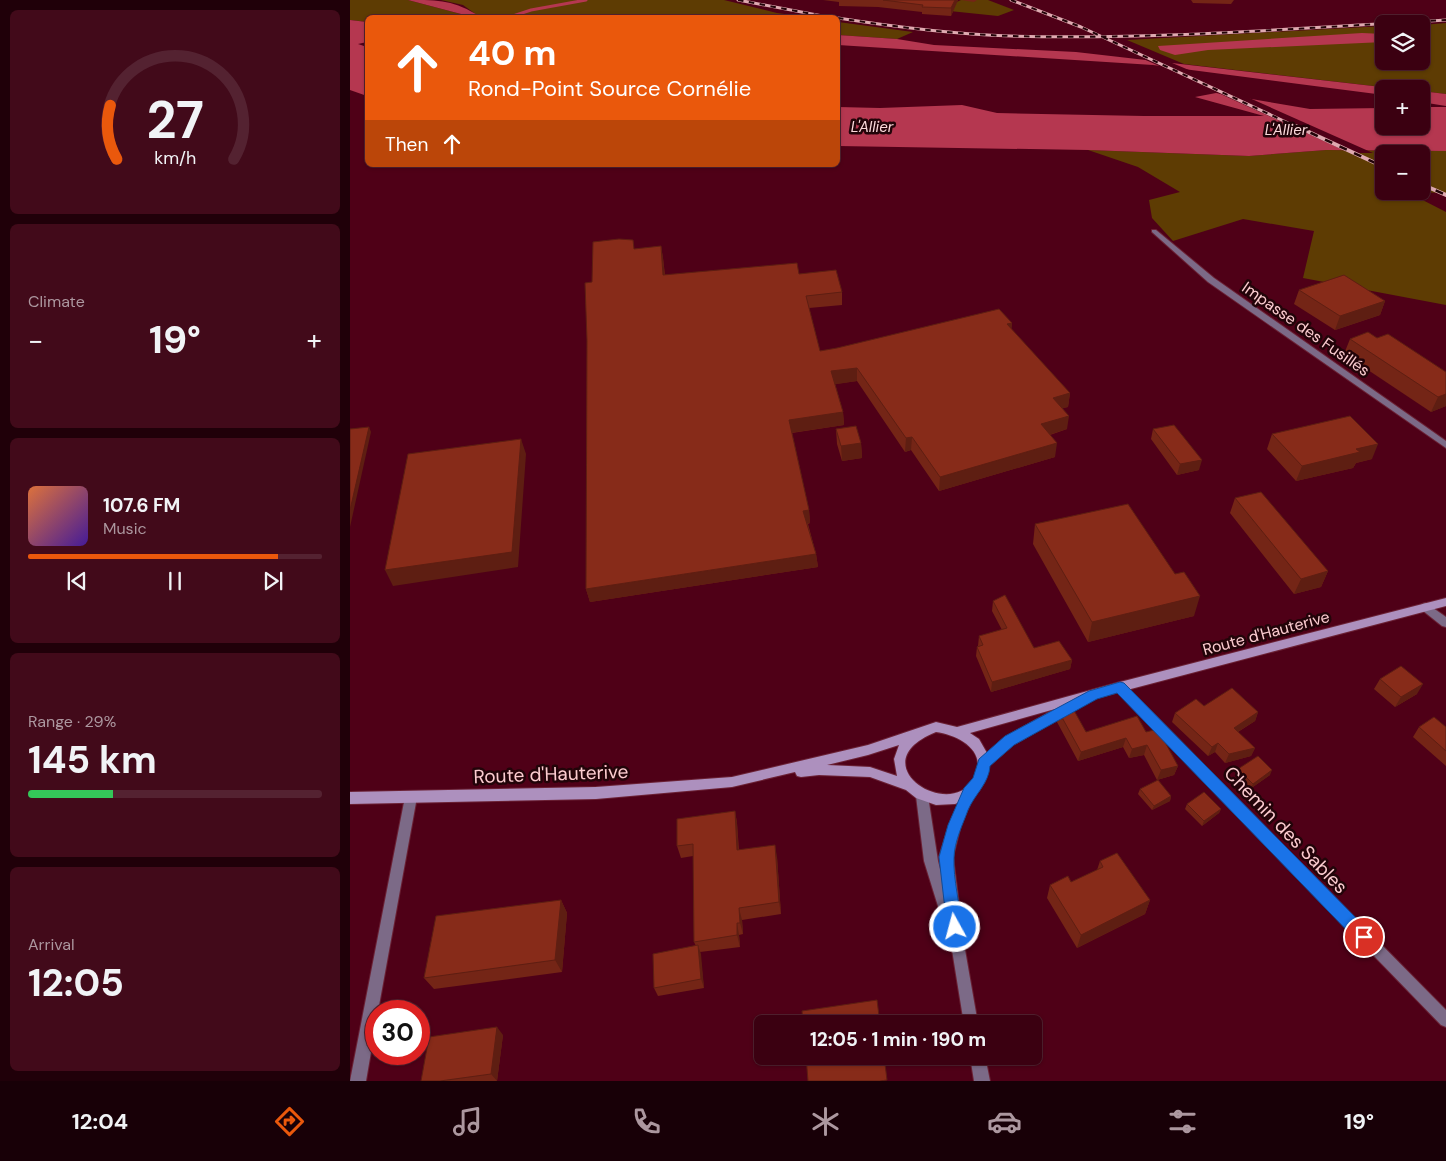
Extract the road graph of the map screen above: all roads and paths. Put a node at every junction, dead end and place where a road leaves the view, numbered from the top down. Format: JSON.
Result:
{"nodes":[{"id":1,"x":1154,"y":232,"type":"dead end"},
{"id":2,"x":1446,"y":445,"type":"edge"},
{"id":3,"x":1446,"y":602,"type":"edge"},
{"id":4,"x":1426,"y":608,"type":"junction"},
{"id":5,"x":1446,"y":623,"type":"edge"},
{"id":6,"x":1120,"y":687,"type":"junction"},
{"id":7,"x":1093,"y":694,"type":"junction"},
{"id":8,"x":960,"y":731,"type":"junction"},
{"id":9,"x":915,"y":735,"type":"junction"},
{"id":10,"x":984,"y":763,"type":"junction"},
{"id":11,"x":753,"y":778,"type":"junction"},
{"id":12,"x":910,"y":786,"type":"junction"},
{"id":13,"x":969,"y":792,"type":"junction"},
{"id":14,"x":922,"y":796,"type":"junction"},
{"id":15,"x":411,"y":797,"type":"junction"},
{"id":16,"x":350,"y":798,"type":"edge"},
{"id":17,"x":957,"y":944,"type":"junction"},
{"id":18,"x":969,"y":1015,"type":"edge"},
{"id":19,"x":1446,"y":1020,"type":"edge"},
{"id":20,"x":979,"y":1065,"type":"edge"},
{"id":21,"x":358,"y":1081,"type":"edge"},
{"id":22,"x":982,"y":1081,"type":"edge"}],
"edges":[{"from":1,"to":2,"type":"street","name":"Impasse des Fusillés"},
{"from":3,"to":4,"type":"main road","name":"Route d'Hauterive"},
{"from":4,"to":5,"type":"street"},
{"from":4,"to":6,"type":"main road","name":"Route d'Hauterive"},
{"from":6,"to":7,"type":"main road","name":"Route d'Hauterive"},
{"from":6,"to":19,"type":"street","name":"Chemin des Sables"},
{"from":7,"to":8,"type":"main road","name":"Route d'Hauterive"},
{"from":7,"to":10,"type":"main road","name":"Route d'Hauterive"},
{"from":8,"to":9,"type":"main road"},
{"from":8,"to":10,"type":"main road"},
{"from":9,"to":11,"type":"main road","name":"Route d'Hauterive"},
{"from":9,"to":12,"type":"main road"},
{"from":10,"to":13,"type":"main road"},
{"from":11,"to":12,"type":"main road","name":"Route d'Hauterive"},
{"from":11,"to":15,"type":"main road","name":"Route d'Hauterive"},
{"from":12,"to":14,"type":"main road"},
{"from":13,"to":14,"type":"main road"},
{"from":13,"to":17,"type":"street"},
{"from":14,"to":17,"type":"street"},
{"from":15,"to":16,"type":"main road","name":"Route d'Hauterive"},
{"from":15,"to":21,"type":"street"},
{"from":17,"to":18,"type":"street"},
{"from":20,"to":22,"type":"street"}]}
